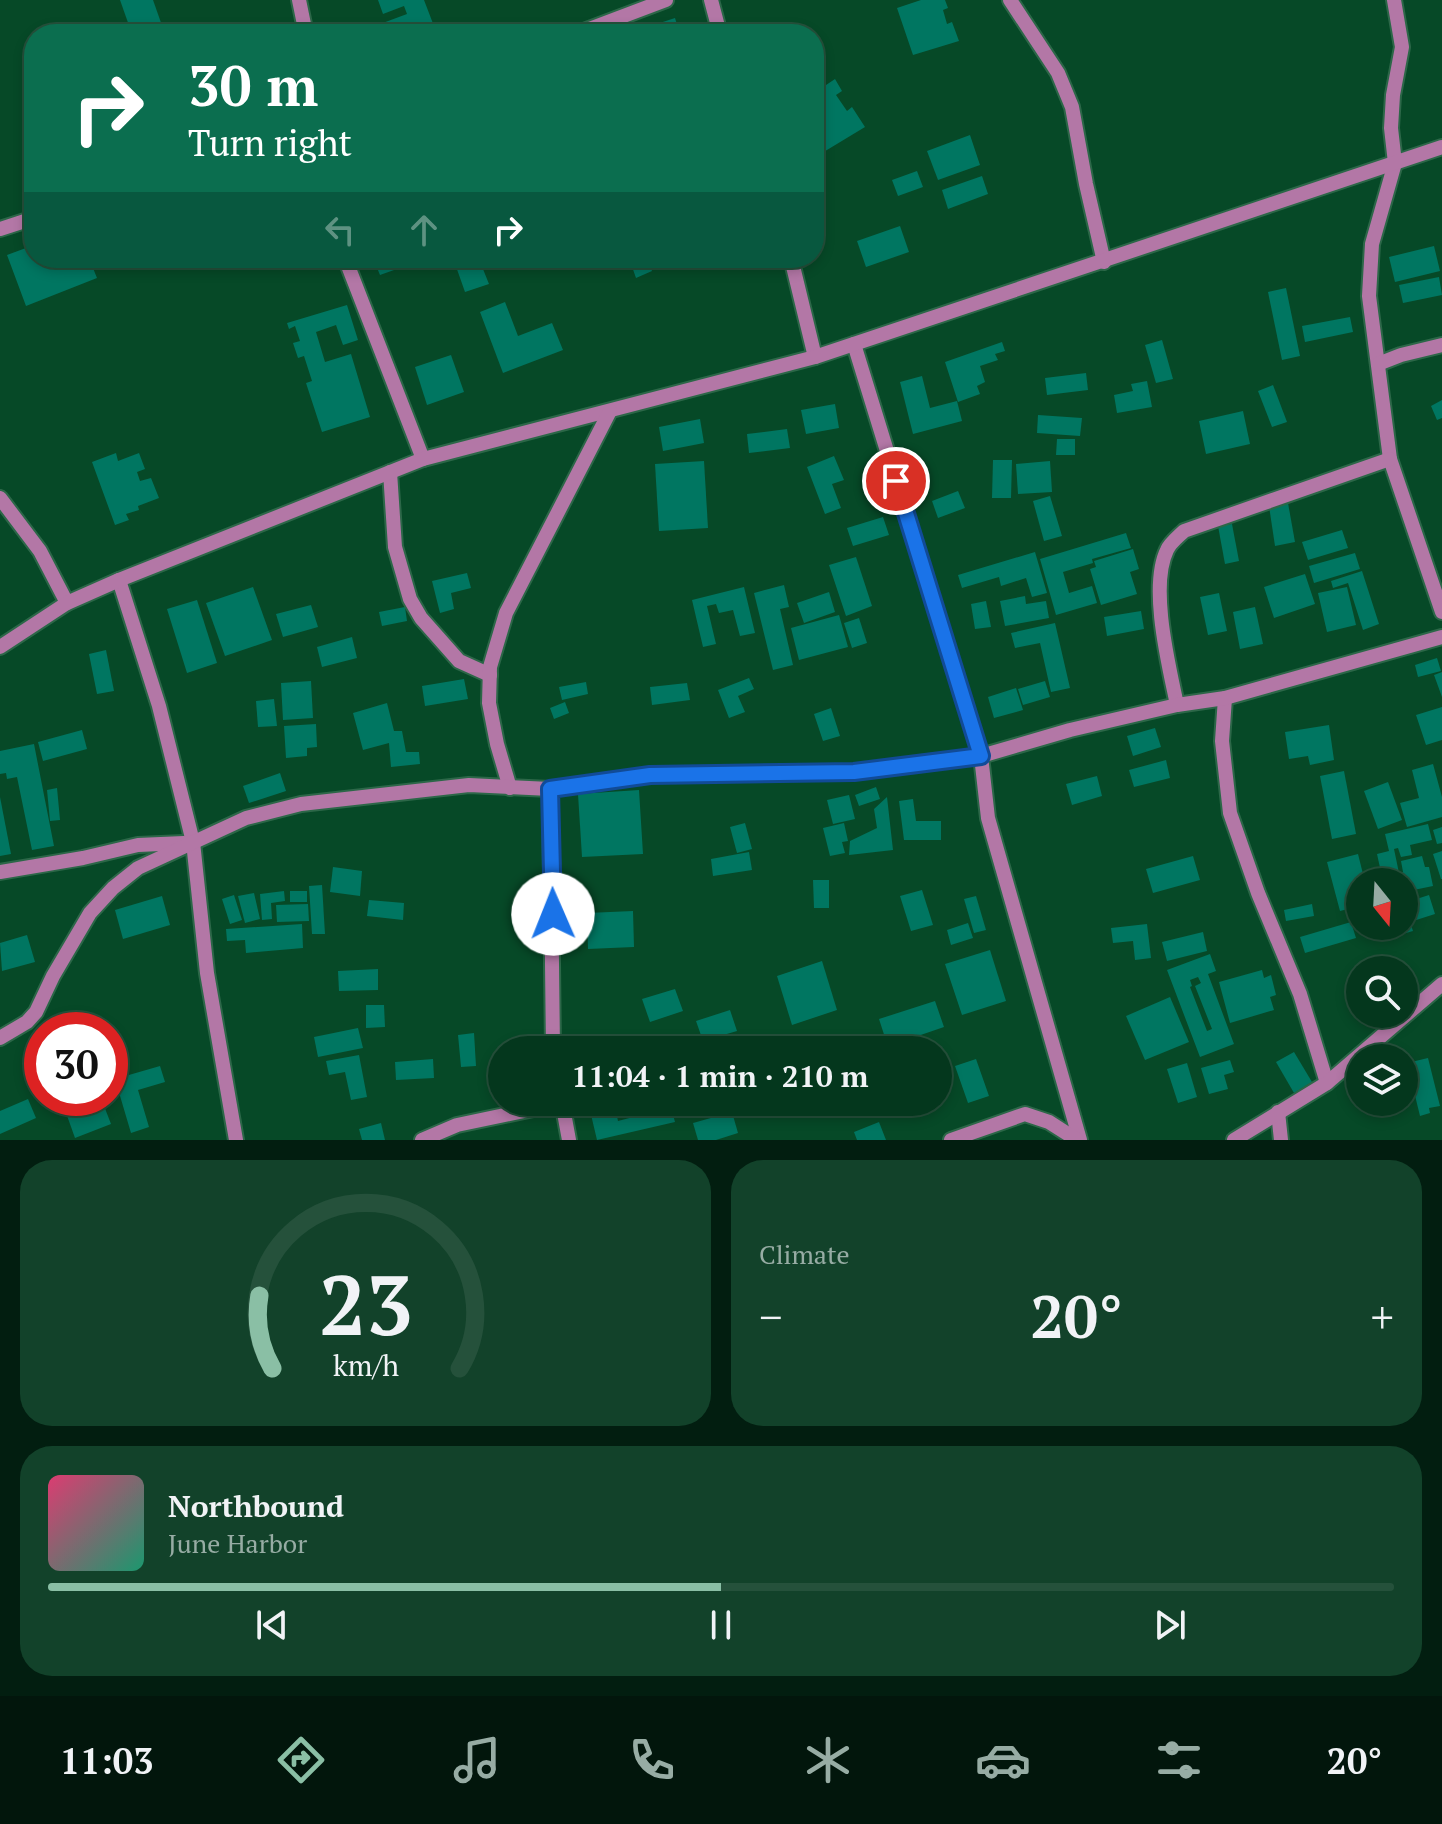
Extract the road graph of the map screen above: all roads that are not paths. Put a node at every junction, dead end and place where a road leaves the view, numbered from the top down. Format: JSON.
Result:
{"nodes":[{"id":1,"x":299,"y":0,"type":"edge"},
{"id":2,"x":666,"y":0,"type":"edge"},
{"id":3,"x":711,"y":0,"type":"edge"},
{"id":4,"x":1010,"y":0,"type":"edge"},
{"id":5,"x":1394,"y":0,"type":"edge"},
{"id":6,"x":304,"y":24,"type":"edge"},
{"id":7,"x":602,"y":24,"type":"edge"},
{"id":8,"x":717,"y":24,"type":"edge"},
{"id":9,"x":1442,"y":147,"type":"edge"},
{"id":10,"x":1395,"y":163,"type":"junction"},
{"id":11,"x":24,"y":221,"type":"edge"},
{"id":12,"x":0,"y":229,"type":"edge"},
{"id":13,"x":1104,"y":262,"type":"junction"},
{"id":14,"x":349,"y":268,"type":"edge"},
{"id":15,"x":793,"y":268,"type":"edge"},
{"id":16,"x":854,"y":344,"type":"junction"},
{"id":17,"x":1442,"y":345,"type":"edge"},
{"id":18,"x":815,"y":357,"type":"junction"},
{"id":19,"x":1378,"y":364,"type":"junction"},
{"id":20,"x":610,"y":411,"type":"junction"},
{"id":21,"x":423,"y":459,"type":"junction"},
{"id":22,"x":1390,"y":459,"type":"junction"},
{"id":23,"x":390,"y":472,"type":"junction"},
{"id":24,"x":0,"y":498,"type":"edge"},
{"id":25,"x":119,"y":580,"type":"junction"},
{"id":26,"x":67,"y":603,"type":"junction"},
{"id":27,"x":1442,"y":612,"type":"edge"},
{"id":28,"x":1442,"y":637,"type":"edge"},
{"id":29,"x":0,"y":647,"type":"edge"},
{"id":30,"x":490,"y":675,"type":"junction"},
{"id":31,"x":1225,"y":698,"type":"junction"},
{"id":32,"x":1177,"y":705,"type":"junction"},
{"id":33,"x":981,"y":756,"type":"junction"},
{"id":34,"x":510,"y":788,"type":"junction"},
{"id":35,"x":550,"y":789,"type":"junction"},
{"id":36,"x":193,"y":842,"type":"junction"},
{"id":37,"x":0,"y":872,"type":"edge"},
{"id":38,"x":1442,"y":984,"type":"edge"},
{"id":39,"x":553,"y":1036,"type":"edge"},
{"id":40,"x":0,"y":1038,"type":"edge"},
{"id":41,"x":1327,"y":1083,"type":"junction"},
{"id":42,"x":1278,"y":1112,"type":"junction"},
{"id":43,"x":498,"y":1116,"type":"edge"},
{"id":44,"x":565,"y":1116,"type":"edge"},
{"id":45,"x":236,"y":1140,"type":"edge"},
{"id":46,"x":422,"y":1140,"type":"edge"},
{"id":47,"x":569,"y":1140,"type":"edge"},
{"id":48,"x":951,"y":1140,"type":"edge"},
{"id":49,"x":1079,"y":1140,"type":"edge"},
{"id":50,"x":1234,"y":1140,"type":"edge"},
{"id":51,"x":1281,"y":1140,"type":"edge"}],
"edges":[{"from":1,"to":6,"type":"street"},
{"from":2,"to":7,"type":"street"},
{"from":3,"to":8,"type":"street"},
{"from":4,"to":13,"type":"street"},
{"from":5,"to":10,"type":"street"},
{"from":9,"to":10,"type":"street"},
{"from":10,"to":13,"type":"street"},
{"from":10,"to":19,"type":"street"},
{"from":11,"to":12,"type":"street"},
{"from":13,"to":16,"type":"street"},
{"from":14,"to":21,"type":"street"},
{"from":15,"to":18,"type":"street"},
{"from":16,"to":18,"type":"street"},
{"from":16,"to":33,"type":"street"},
{"from":17,"to":19,"type":"street"},
{"from":18,"to":20,"type":"street"},
{"from":19,"to":22,"type":"street"},
{"from":20,"to":21,"type":"street"},
{"from":20,"to":30,"type":"street"},
{"from":21,"to":23,"type":"street"},
{"from":22,"to":27,"type":"street"},
{"from":22,"to":32,"type":"street"},
{"from":23,"to":25,"type":"street"},
{"from":23,"to":30,"type":"street"},
{"from":24,"to":26,"type":"street"},
{"from":25,"to":26,"type":"street"},
{"from":25,"to":36,"type":"street"},
{"from":26,"to":29,"type":"street"},
{"from":28,"to":31,"type":"street"},
{"from":30,"to":34,"type":"street"},
{"from":31,"to":32,"type":"street"},
{"from":31,"to":41,"type":"street"},
{"from":32,"to":33,"type":"street"},
{"from":33,"to":35,"type":"street"},
{"from":33,"to":49,"type":"street"},
{"from":34,"to":35,"type":"street"},
{"from":34,"to":36,"type":"street"},
{"from":35,"to":39,"type":"street"},
{"from":36,"to":37,"type":"street"},
{"from":36,"to":40,"type":"street"},
{"from":36,"to":45,"type":"street"},
{"from":38,"to":41,"type":"street"},
{"from":41,"to":42,"type":"street"},
{"from":42,"to":50,"type":"street"},
{"from":42,"to":51,"type":"street"},
{"from":43,"to":46,"type":"street"},
{"from":44,"to":47,"type":"street"},
{"from":48,"to":49,"type":"street"}]}
